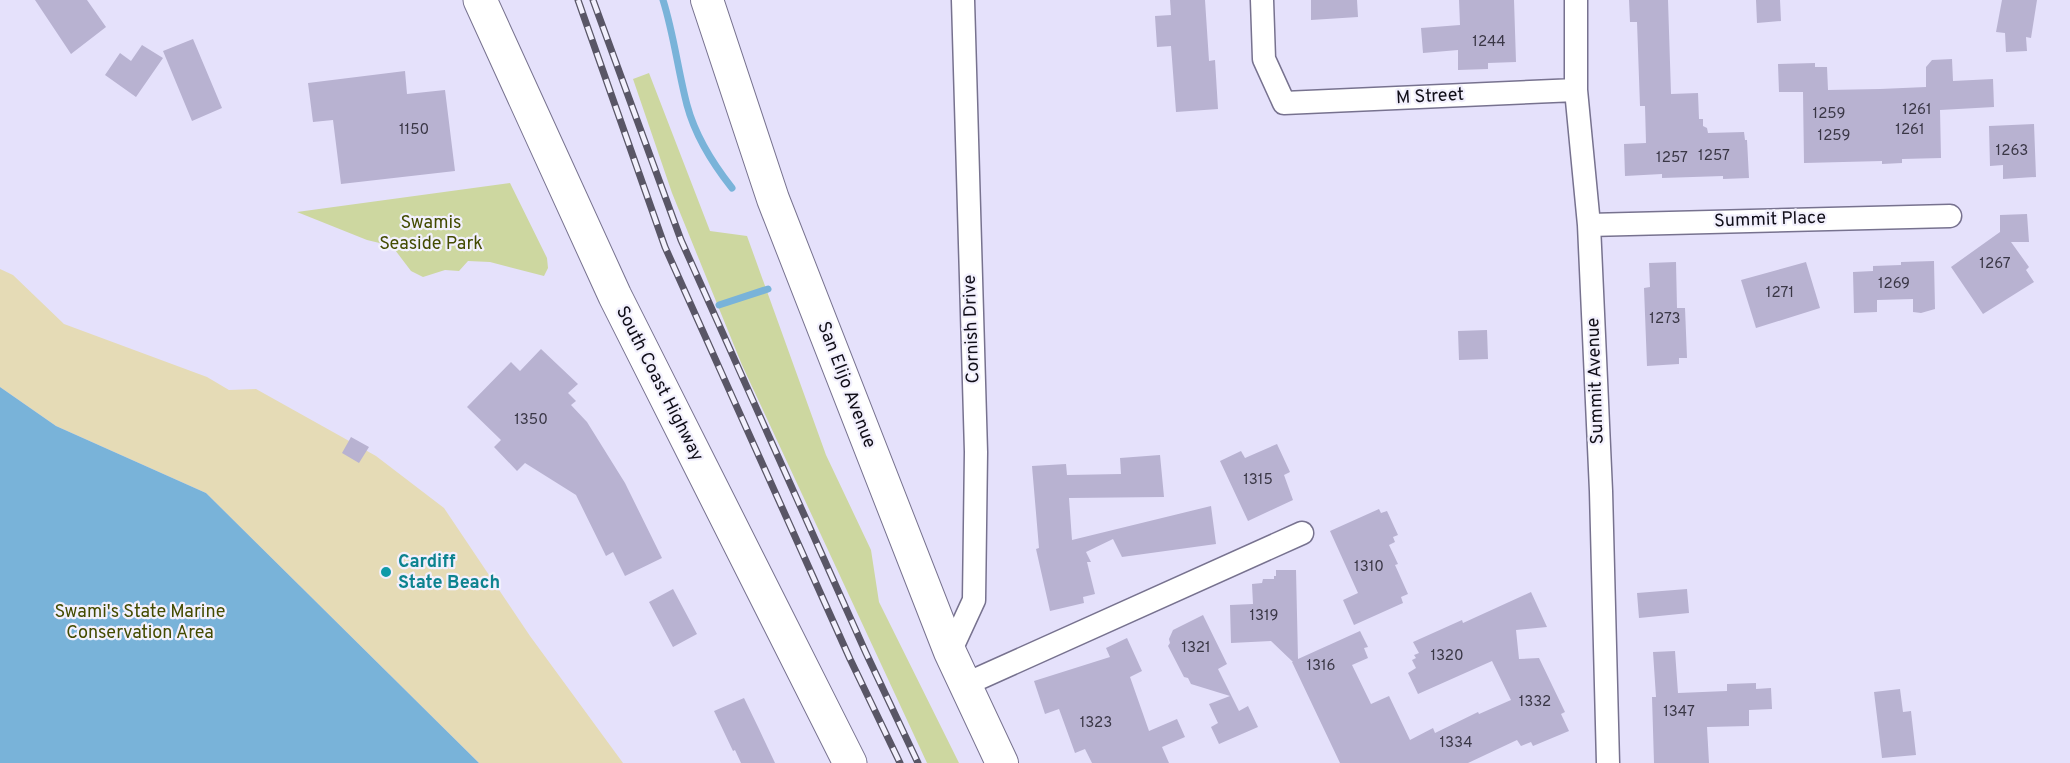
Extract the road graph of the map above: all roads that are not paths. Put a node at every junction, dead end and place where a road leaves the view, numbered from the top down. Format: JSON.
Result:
{"nodes":[{"id":1,"x":480,"y":0,"type":"edge"},
{"id":2,"x":707,"y":0,"type":"edge"},
{"id":3,"x":963,"y":0,"type":"edge"},
{"id":4,"x":1262,"y":0,"type":"edge"},
{"id":5,"x":1576,"y":0,"type":"edge"},
{"id":6,"x":1576,"y":90,"type":"junction"},
{"id":7,"x":1950,"y":216,"type":"dead end"},
{"id":8,"x":1589,"y":225,"type":"junction"},
{"id":9,"x":1302,"y":533,"type":"dead end"},
{"id":10,"x":950,"y":652,"type":"junction"},
{"id":11,"x":964,"y":685,"type":"junction"},
{"id":12,"x":850,"y":763,"type":"edge"},
{"id":13,"x":1002,"y":763,"type":"edge"},
{"id":14,"x":1608,"y":763,"type":"edge"}],
"edges":[{"from":1,"to":12,"type":"main road","name":"South Coast Highway"},
{"from":2,"to":10,"type":"main road","name":"San Elijo Avenue"},
{"from":3,"to":10,"type":"street","name":"Cornish Drive"},
{"from":4,"to":6,"type":"street","name":"M Street"},
{"from":5,"to":6,"type":"street","name":"Summit Avenue"},
{"from":6,"to":8,"type":"street","name":"Summit Avenue"},
{"from":7,"to":8,"type":"street","name":"Summit Place"},
{"from":8,"to":14,"type":"street","name":"Summit Avenue"},
{"from":9,"to":11,"type":"street"},
{"from":10,"to":11,"type":"main road","name":"San Elijo Avenue"},
{"from":11,"to":13,"type":"main road","name":"San Elijo Avenue"}]}
